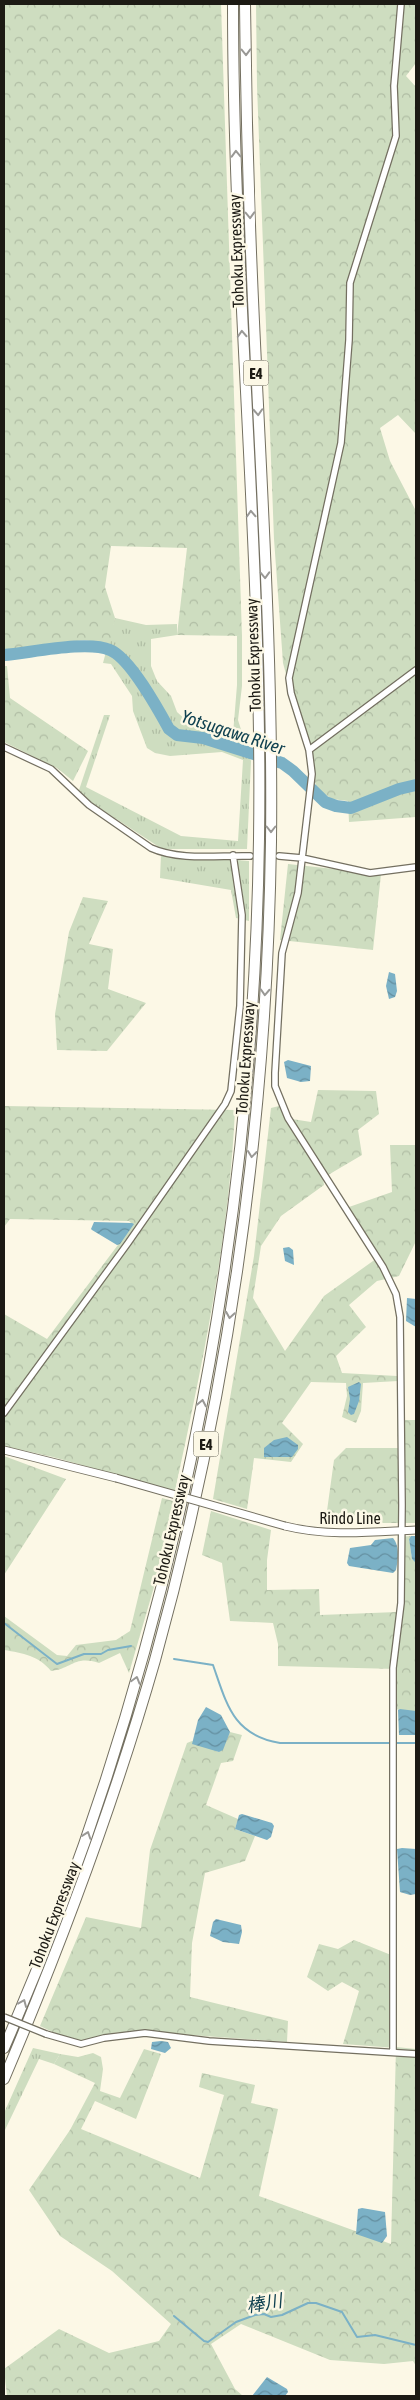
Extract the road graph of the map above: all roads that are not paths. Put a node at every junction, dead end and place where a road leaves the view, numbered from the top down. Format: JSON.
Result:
{"nodes":[{"id":1,"x":233,"y":4,"type":"edge"},
{"id":2,"x":245,"y":4,"type":"edge"},
{"id":3,"x":401,"y":4,"type":"edge"},
{"id":4,"x":416,"y":670,"type":"edge"},
{"id":5,"x":4,"y":747,"type":"edge"},
{"id":6,"x":310,"y":750,"type":"junction"},
{"id":7,"x":233,"y":856,"type":"junction"},
{"id":8,"x":250,"y":856,"type":"dead end"},
{"id":9,"x":279,"y":856,"type":"dead end"},
{"id":10,"x":302,"y":858,"type":"junction"},
{"id":11,"x":416,"y":867,"type":"edge"},
{"id":12,"x":4,"y":1413,"type":"edge"},
{"id":13,"x":4,"y":1450,"type":"edge"},
{"id":14,"x":402,"y":1530,"type":"junction"},
{"id":15,"x":416,"y":1530,"type":"edge"},
{"id":16,"x":4,"y":2017,"type":"edge"},
{"id":17,"x":4,"y":2048,"type":"edge"},
{"id":18,"x":393,"y":2052,"type":"junction"},
{"id":19,"x":416,"y":2054,"type":"edge"},
{"id":20,"x":4,"y":2079,"type":"edge"}],
"edges":[{"from":17,"to":1,"type":"highway","name":"Tohoku Expressway","number":"E4","one_way":true},
{"from":2,"to":20,"type":"highway","name":"Tohoku Expressway","number":"E4","one_way":true},
{"from":3,"to":6,"type":"street"},
{"from":4,"to":6,"type":"street"},
{"from":5,"to":7,"type":"street"},
{"from":6,"to":10,"type":"street"},
{"from":7,"to":8,"type":"street"},
{"from":7,"to":12,"type":"street"},
{"from":9,"to":10,"type":"street"},
{"from":10,"to":11,"type":"street"},
{"from":10,"to":14,"type":"street"},
{"from":13,"to":14,"type":"street","name":"Rindo Line","bridge":true},
{"from":14,"to":15,"type":"street","name":"Rindo Line"},
{"from":14,"to":18,"type":"street"},
{"from":16,"to":18,"type":"street","bridge":true},
{"from":18,"to":19,"type":"street"}]}
